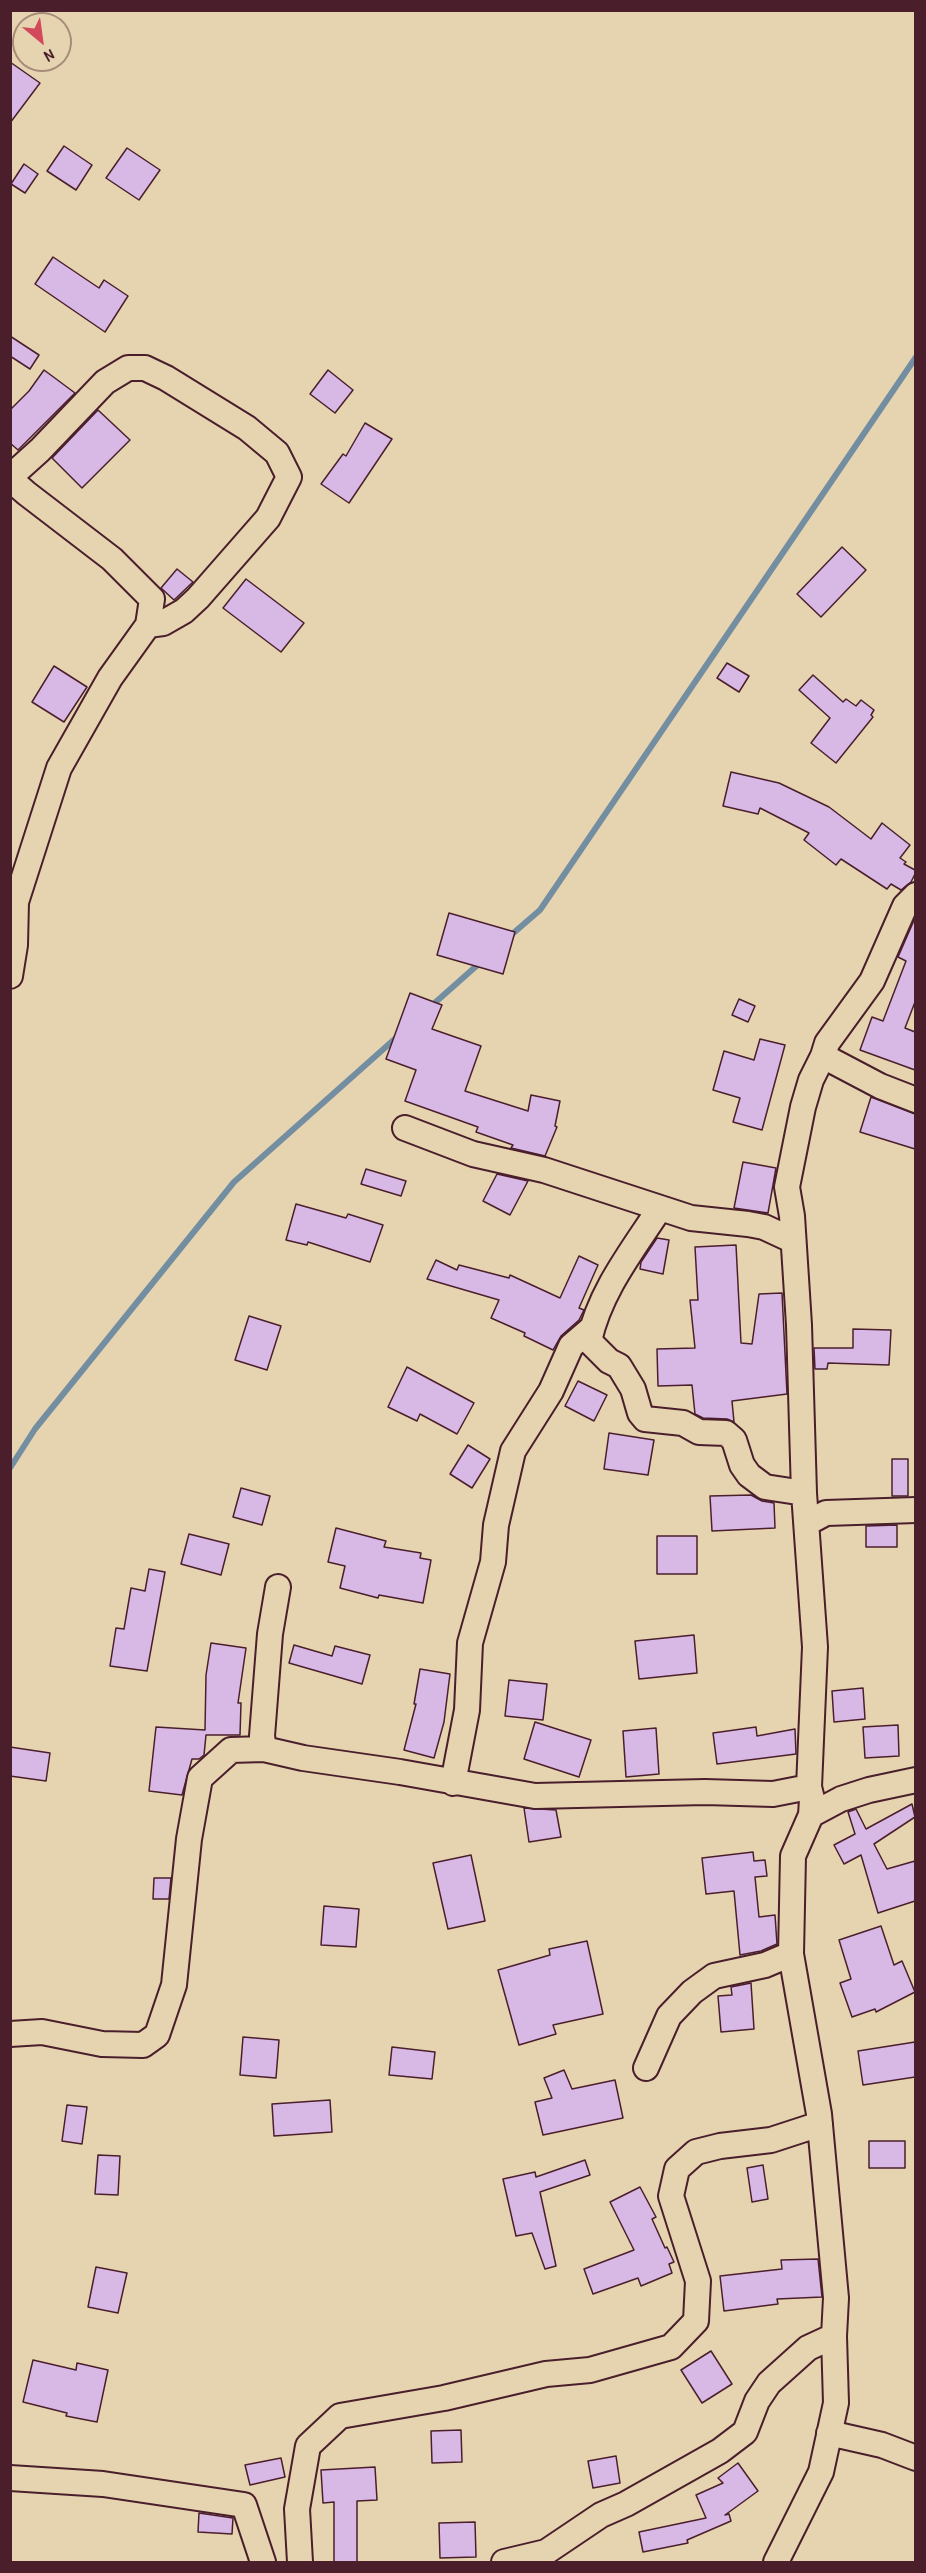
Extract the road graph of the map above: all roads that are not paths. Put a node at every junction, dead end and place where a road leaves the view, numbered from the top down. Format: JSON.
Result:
{"nodes":[{"id":1,"x":10,"y":478,"type":"edge"},
{"id":2,"x":148,"y":625,"type":"junction"},
{"id":3,"x":912,"y":904,"type":"edge"},
{"id":4,"x":10,"y":976,"type":"edge"},
{"id":5,"x":823,"y":1056,"type":"junction"},
{"id":6,"x":915,"y":1100,"type":"edge"},
{"id":7,"x":405,"y":1128,"type":"dead end"},
{"id":8,"x":660,"y":1208,"type":"junction"},
{"id":9,"x":792,"y":1240,"type":"junction"},
{"id":10,"x":592,"y":1328,"type":"junction"},
{"id":11,"x":804,"y":1493,"type":"junction"},
{"id":12,"x":915,"y":1510,"type":"edge"},
{"id":13,"x":807,"y":1523,"type":"junction"},
{"id":14,"x":278,"y":1587,"type":"dead end"},
{"id":15,"x":264,"y":1749,"type":"junction"},
{"id":16,"x":915,"y":1780,"type":"edge"},
{"id":17,"x":453,"y":1783,"type":"junction"},
{"id":18,"x":809,"y":1787,"type":"junction"},
{"id":19,"x":811,"y":1815,"type":"junction"},
{"id":20,"x":792,"y":1954,"type":"junction"},
{"id":21,"x":10,"y":2034,"type":"edge"},
{"id":22,"x":645,"y":2068,"type":"dead end"},
{"id":23,"x":820,"y":2124,"type":"junction"},
{"id":24,"x":834,"y":2336,"type":"junction"},
{"id":25,"x":829,"y":2433,"type":"junction"},
{"id":26,"x":915,"y":2458,"type":"edge"},
{"id":27,"x":10,"y":2478,"type":"edge"},
{"id":28,"x":263,"y":2562,"type":"edge"},
{"id":29,"x":300,"y":2562,"type":"edge"},
{"id":30,"x":504,"y":2562,"type":"edge"},
{"id":31,"x":776,"y":2562,"type":"edge"}],
"edges":[{"from":1,"to":2,"type":"street"},
{"from":1,"to":2,"type":"street"},
{"from":2,"to":4,"type":"street"},
{"from":3,"to":5,"type":"street"},
{"from":5,"to":6,"type":"street"},
{"from":5,"to":9,"type":"street"},
{"from":7,"to":8,"type":"street"},
{"from":8,"to":9,"type":"street"},
{"from":8,"to":10,"type":"street"},
{"from":9,"to":11,"type":"street"},
{"from":10,"to":11,"type":"street"},
{"from":10,"to":17,"type":"street"},
{"from":11,"to":13,"type":"street"},
{"from":12,"to":13,"type":"street"},
{"from":13,"to":18,"type":"street"},
{"from":14,"to":15,"type":"street"},
{"from":15,"to":17,"type":"street"},
{"from":15,"to":21,"type":"street"},
{"from":16,"to":19,"type":"street"},
{"from":17,"to":18,"type":"street"},
{"from":18,"to":19,"type":"street"},
{"from":19,"to":20,"type":"street"},
{"from":20,"to":22,"type":"street"},
{"from":20,"to":23,"type":"street"},
{"from":23,"to":24,"type":"street"},
{"from":23,"to":29,"type":"street"},
{"from":24,"to":25,"type":"street"},
{"from":24,"to":30,"type":"street"},
{"from":25,"to":26,"type":"street"},
{"from":25,"to":31,"type":"street"},
{"from":27,"to":28,"type":"street"}]}
